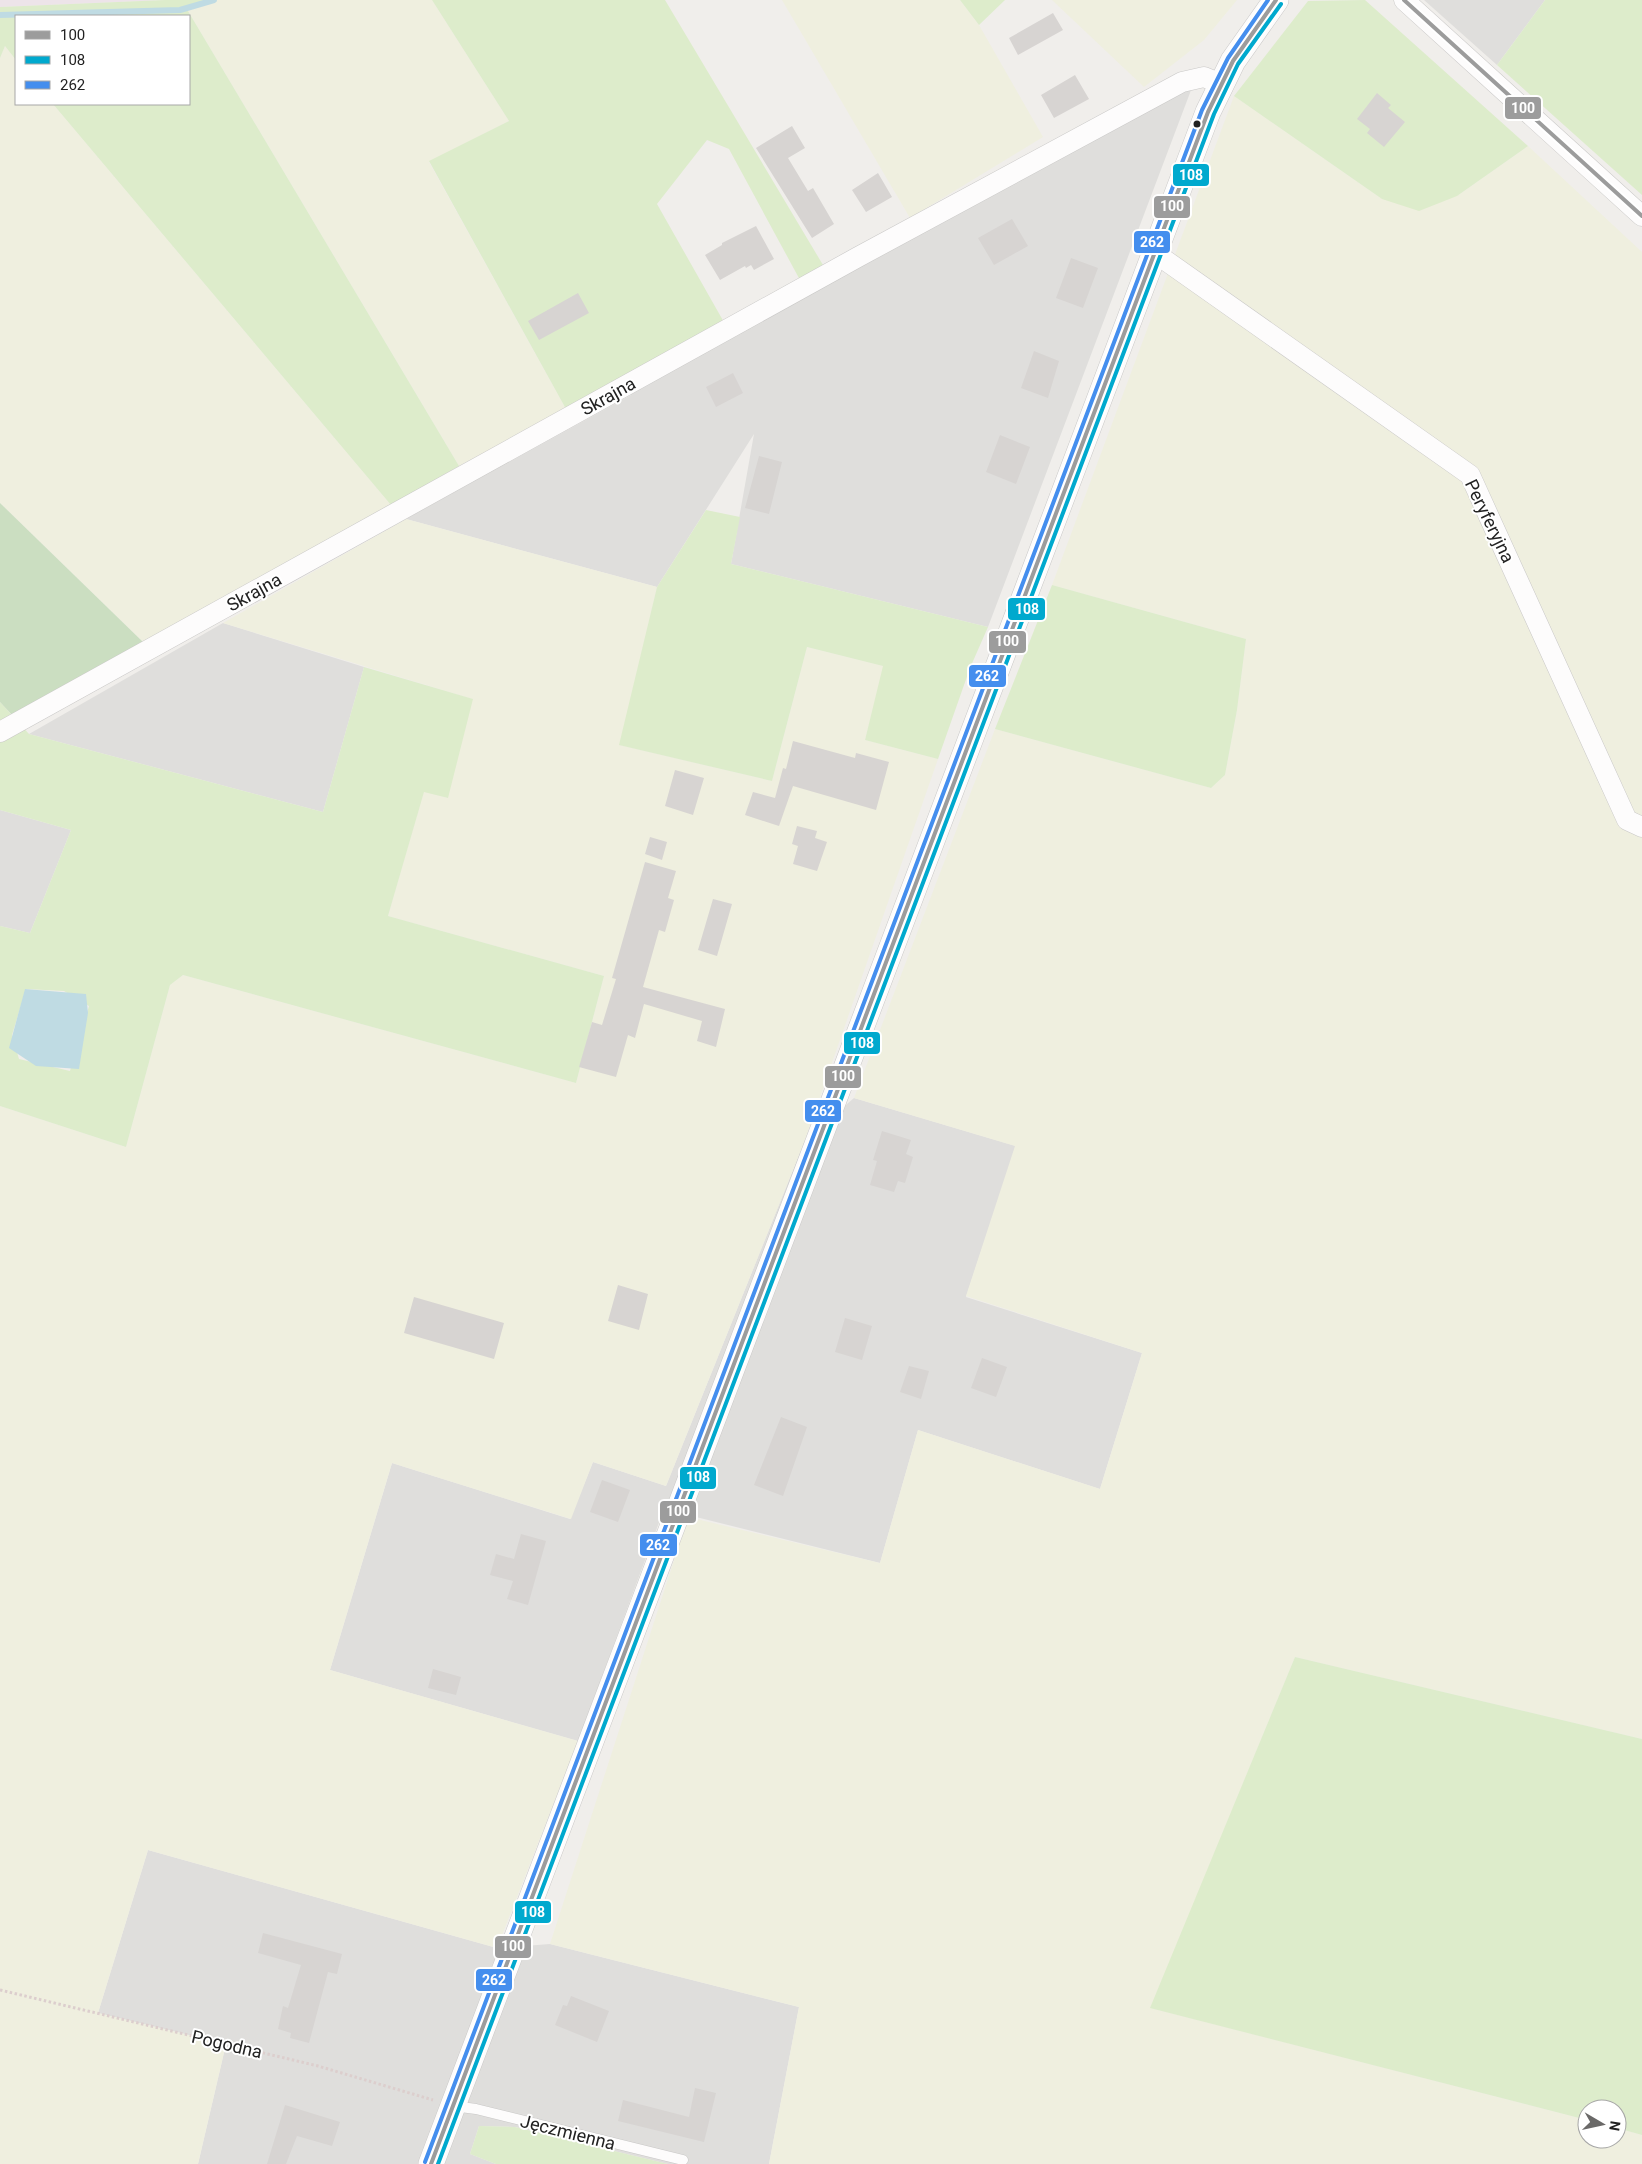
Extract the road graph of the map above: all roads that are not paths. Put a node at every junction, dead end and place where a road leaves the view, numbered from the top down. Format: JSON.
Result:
{"nodes":[{"id":1,"x":1276,"y":0,"type":"edge"},
{"id":2,"x":1404,"y":0,"type":"edge"},
{"id":3,"x":1221,"y":84,"type":"junction"},
{"id":4,"x":1642,"y":216,"type":"edge"},
{"id":5,"x":1155,"y":253,"type":"junction"},
{"id":6,"x":0,"y":732,"type":"edge"},
{"id":7,"x":1642,"y":827,"type":"edge"},
{"id":8,"x":453,"y":2106,"type":"junction"},
{"id":9,"x":683,"y":2160,"type":"dead end"},
{"id":10,"x":431,"y":2164,"type":"edge"}],
"edges":[{"from":1,"to":3,"type":"street"},
{"from":2,"to":4,"type":"street"},
{"from":3,"to":5,"type":"street"},
{"from":3,"to":6,"type":"street","name":"Skrajna"},
{"from":5,"to":7,"type":"street","name":"Peryferyjna"},
{"from":5,"to":8,"type":"street"},
{"from":8,"to":9,"type":"lane","name":"Jęczmienna"},
{"from":8,"to":10,"type":"street"}]}
